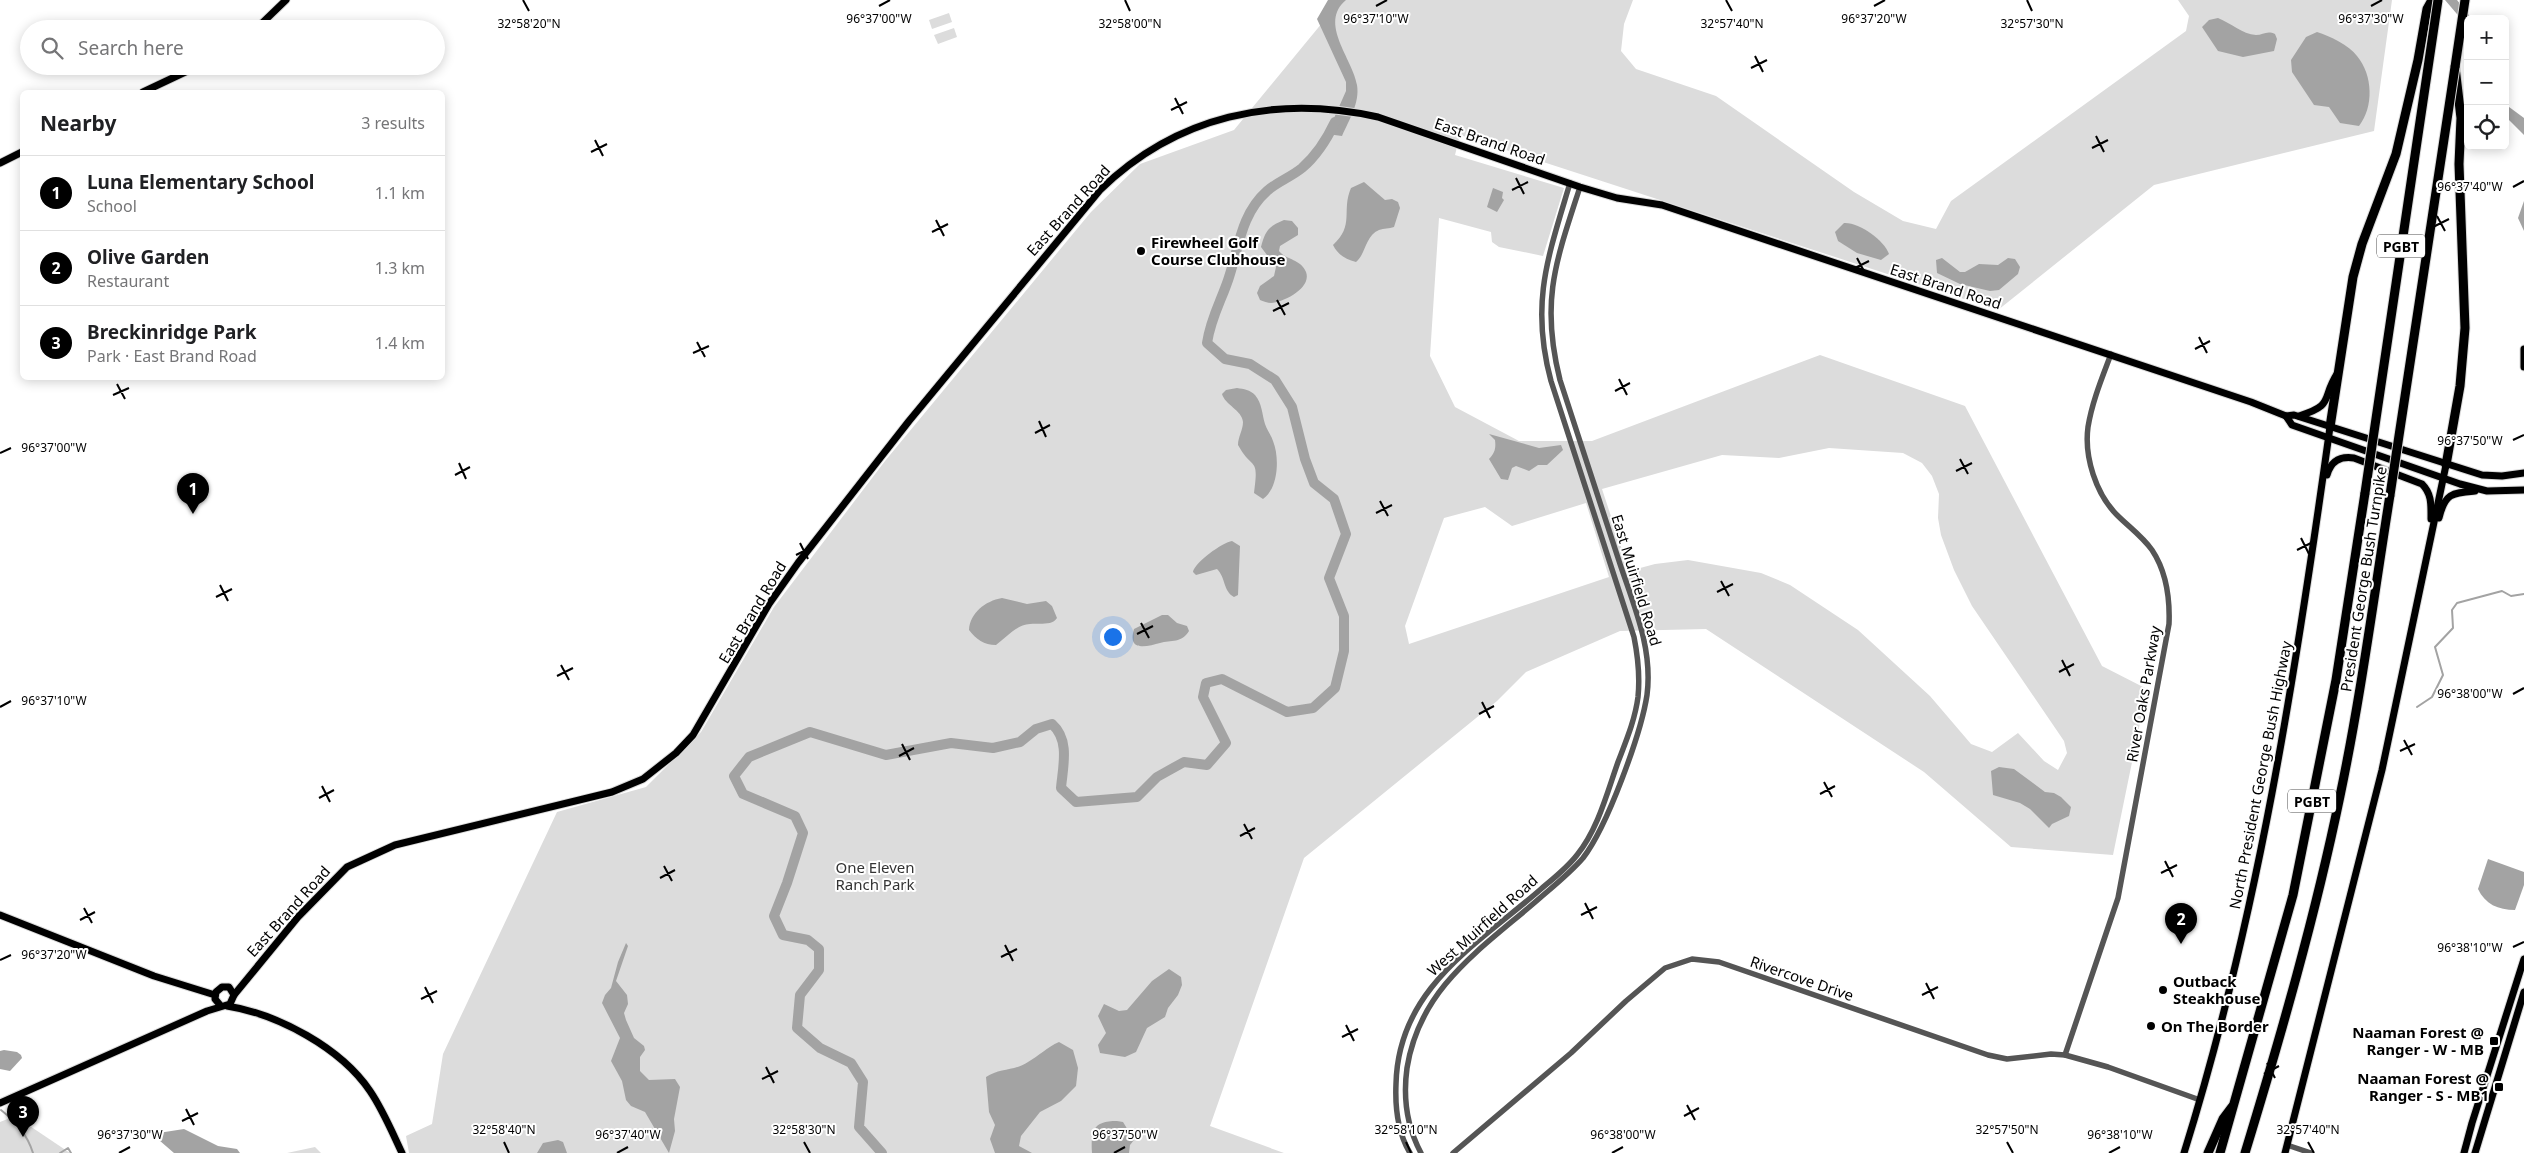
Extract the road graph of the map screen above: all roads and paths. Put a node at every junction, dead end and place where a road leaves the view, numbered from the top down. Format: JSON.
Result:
{"nodes":[{"id":1,"x":286,"y":0,"type":"edge"},
{"id":2,"x":2432,"y":0,"type":"edge"},
{"id":3,"x":2438,"y":0,"type":"edge"},
{"id":4,"x":2465,"y":0,"type":"edge"},
{"id":5,"x":265,"y":20,"type":"edge"},
{"id":6,"x":2455,"y":67,"type":"junction"},
{"id":7,"x":179,"y":75,"type":"edge"},
{"id":8,"x":148,"y":90,"type":"edge"},
{"id":9,"x":20,"y":153,"type":"edge"},
{"id":10,"x":0,"y":162,"type":"edge"},
{"id":11,"x":1570,"y":184,"type":"junction"},
{"id":12,"x":1580,"y":187,"type":"junction"},
{"id":13,"x":2524,"y":349,"type":"edge"},
{"id":14,"x":2111,"y":354,"type":"junction"},
{"id":15,"x":2524,"y":367,"type":"edge"},
{"id":16,"x":2339,"y":372,"type":"junction"},
{"id":17,"x":2286,"y":416,"type":"junction"},
{"id":18,"x":2299,"y":416,"type":"junction"},
{"id":19,"x":2330,"y":427,"type":"junction"},
{"id":20,"x":2329,"y":437,"type":"junction"},
{"id":21,"x":2446,"y":465,"type":"junction"},
{"id":22,"x":2524,"y":473,"type":"edge"},
{"id":23,"x":2442,"y":478,"type":"junction"},
{"id":24,"x":2481,"y":490,"type":"junction"},
{"id":25,"x":2524,"y":490,"type":"edge"},
{"id":26,"x":2322,"y":495,"type":"junction"},
{"id":27,"x":2428,"y":556,"type":"junction"},
{"id":28,"x":1610,"y":785,"type":"joint"},
{"id":29,"x":0,"y":915,"type":"edge"},
{"id":30,"x":1493,"y":939,"type":"joint"},
{"id":31,"x":2524,"y":959,"type":"edge"},
{"id":32,"x":246,"y":978,"type":"junction"},
{"id":33,"x":191,"y":987,"type":"junction"},
{"id":34,"x":229,"y":987,"type":"junction"},
{"id":35,"x":220,"y":988,"type":"junction"},
{"id":36,"x":2524,"y":992,"type":"edge"},
{"id":37,"x":215,"y":997,"type":"junction"},
{"id":38,"x":234,"y":997,"type":"junction"},
{"id":39,"x":224,"y":1006,"type":"junction"},
{"id":40,"x":207,"y":1011,"type":"junction"},
{"id":41,"x":250,"y":1012,"type":"junction"},
{"id":42,"x":2065,"y":1055,"type":"junction"},
{"id":43,"x":2200,"y":1100,"type":"junction"},
{"id":44,"x":2479,"y":1100,"type":"junction"},
{"id":45,"x":0,"y":1103,"type":"edge"},
{"id":46,"x":2235,"y":1103,"type":"junction"},
{"id":47,"x":2488,"y":1104,"type":"junction"},
{"id":48,"x":2287,"y":1145,"type":"junction"},
{"id":49,"x":2245,"y":1152,"type":"edge"},
{"id":50,"x":402,"y":1153,"type":"edge"},
{"id":51,"x":1410,"y":1153,"type":"edge"},
{"id":52,"x":1421,"y":1153,"type":"edge"},
{"id":53,"x":1453,"y":1153,"type":"edge"},
{"id":54,"x":2184,"y":1153,"type":"edge"},
{"id":55,"x":2208,"y":1153,"type":"edge"},
{"id":56,"x":2220,"y":1153,"type":"edge"},
{"id":57,"x":2285,"y":1153,"type":"edge"},
{"id":58,"x":2311,"y":1153,"type":"edge"},
{"id":59,"x":2464,"y":1153,"type":"edge"},
{"id":60,"x":2475,"y":1153,"type":"edge"}],
"edges":[{"from":1,"to":5,"type":"main road"},
{"from":2,"to":16,"type":"highway"},
{"from":3,"to":46,"type":"highway","name":"President George Bush Turnpike","number":"PGBT","bridge":true},
{"from":4,"to":6,"type":"highway","name":"President George Bush Turnpike","number":"PGBT"},
{"from":6,"to":21,"type":"highway","bridge":true},
{"from":6,"to":49,"type":"highway","name":"President George Bush Turnpike","number":"PGBT","bridge":true},
{"from":7,"to":8,"type":"main road"},
{"from":9,"to":10,"type":"main road"},
{"from":11,"to":12,"type":"main road","name":"East Brand Road"},
{"from":11,"to":28,"type":"street","name":"East Muirfield Road"},
{"from":11,"to":32,"type":"main road","name":"East Brand Road"},
{"from":12,"to":14,"type":"main road","name":"East Brand Road"},
{"from":12,"to":30,"type":"street","name":"East Muirfield Road"},
{"from":13,"to":15,"type":"main road"},
{"from":14,"to":17,"type":"main road","name":"East Brand Road"},
{"from":14,"to":42,"type":"street","name":"River Oaks Parkway"},
{"from":16,"to":18,"type":"main road"},
{"from":16,"to":19,"type":"highway"},
{"from":17,"to":18,"type":"main road","name":"East Brand Road"},
{"from":17,"to":20,"type":"main road","name":"East Brand Road"},
{"from":18,"to":19,"type":"main road","name":"East Brand Road"},
{"from":19,"to":20,"type":"main road","name":"North President George Bush Highway"},
{"from":19,"to":21,"type":"main road","name":"East Brand Road"},
{"from":20,"to":23,"type":"main road","name":"East Brand Road"},
{"from":20,"to":26,"type":"main road","name":"North President George Bush Highway"},
{"from":21,"to":22,"type":"main road","name":"East Brand Road"},
{"from":21,"to":23,"type":"main road"},
{"from":23,"to":24,"type":"main road","name":"East Brand Road"},
{"from":23,"to":27,"type":"main road"},
{"from":24,"to":25,"type":"main road","name":"East Brand Road"},
{"from":24,"to":27,"type":"main road"},
{"from":26,"to":27,"type":"main road"},
{"from":26,"to":43,"type":"main road","name":"North President George Bush Highway"},
{"from":27,"to":48,"type":"main road"},
{"from":28,"to":51,"type":"street","name":"West Muirfield Road"},
{"from":29,"to":33,"type":"main road"},
{"from":30,"to":52,"type":"street","name":"West Muirfield Road"},
{"from":31,"to":44,"type":"main road"},
{"from":32,"to":34,"type":"main road","name":"East Brand Road"},
{"from":32,"to":38,"type":"main road","name":"East Brand Road"},
{"from":33,"to":35,"type":"main road"},
{"from":33,"to":37,"type":"main road"},
{"from":34,"to":35,"type":"main road"},
{"from":34,"to":38,"type":"main road"},
{"from":35,"to":37,"type":"main road"},
{"from":36,"to":47,"type":"main road"},
{"from":37,"to":39,"type":"main road"},
{"from":37,"to":40,"type":"main road"},
{"from":38,"to":39,"type":"main road","name":"East Brand Road"},
{"from":38,"to":41,"type":"main road"},
{"from":39,"to":40,"type":"main road"},
{"from":39,"to":41,"type":"main road"},
{"from":40,"to":45,"type":"main road"},
{"from":41,"to":50,"type":"main road"},
{"from":42,"to":43,"type":"street","name":"Rivercove Drive"},
{"from":42,"to":53,"type":"street","name":"Rivercove Drive"},
{"from":43,"to":54,"type":"main road","name":"North President George Bush Highway"},
{"from":44,"to":47,"type":"main road"},
{"from":44,"to":59,"type":"main road"},
{"from":46,"to":55,"type":"highway"},
{"from":46,"to":56,"type":"highway","name":"President George Bush Turnpike","number":"PGBT"},
{"from":47,"to":60,"type":"main road"},
{"from":48,"to":57,"type":"main road"},
{"from":48,"to":58,"type":"street"}]}
